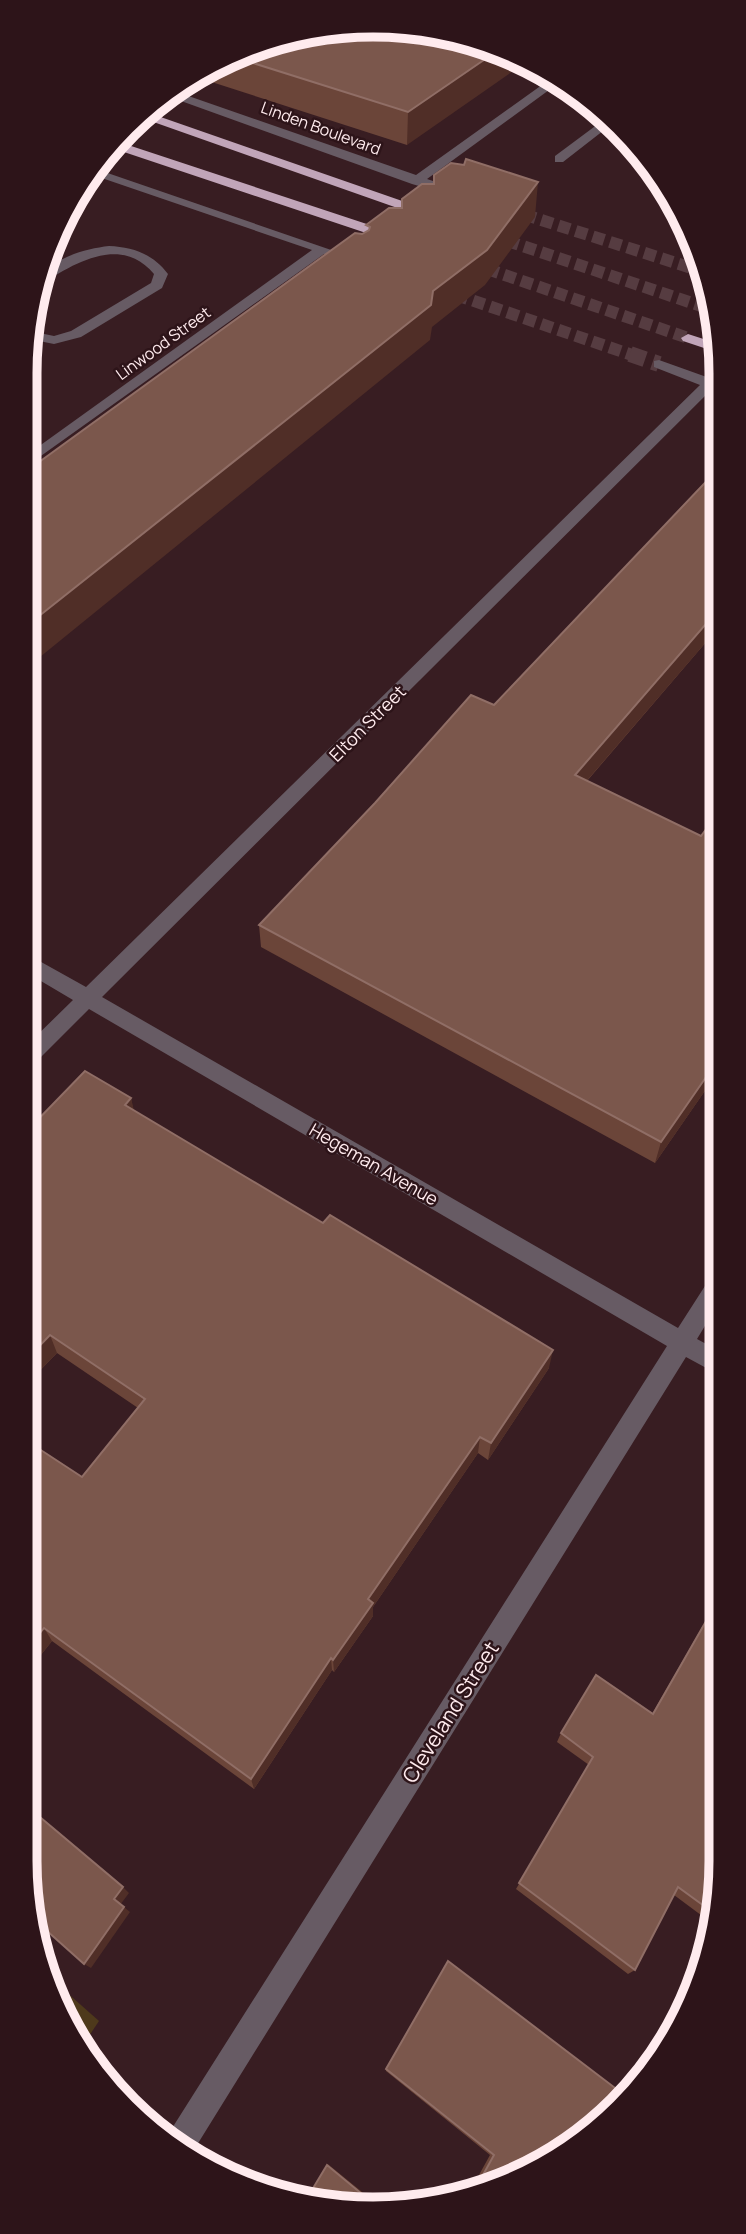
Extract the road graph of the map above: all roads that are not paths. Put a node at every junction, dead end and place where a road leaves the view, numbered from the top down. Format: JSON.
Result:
{"nodes":[{"id":1,"x":548,"y":86,"type":"edge"},
{"id":2,"x":181,"y":97,"type":"edge"},
{"id":3,"x":154,"y":118,"type":"edge"},
{"id":4,"x":602,"y":127,"type":"edge"},
{"id":5,"x":123,"y":148,"type":"edge"},
{"id":6,"x":559,"y":159,"type":"dead end"},
{"id":7,"x":102,"y":174,"type":"edge"},
{"id":8,"x":416,"y":181,"type":"junction"},
{"id":9,"x":458,"y":194,"type":"edge"},
{"id":10,"x":427,"y":214,"type":"edge"},
{"id":11,"x":395,"y":238,"type":"edge"},
{"id":12,"x":322,"y":249,"type":"junction"},
{"id":13,"x":348,"y":258,"type":"edge"},
{"id":14,"x":53,"y":271,"type":"edge"},
{"id":15,"x":39,"y":337,"type":"edge"},
{"id":16,"x":688,"y":338,"type":"tunnel mouth"},
{"id":17,"x":708,"y":345,"type":"edge"},
{"id":18,"x":659,"y":364,"type":"tunnel mouth"},
{"id":19,"x":709,"y":383,"type":"edge"},
{"id":20,"x":709,"y":390,"type":"edge"},
{"id":21,"x":37,"y":455,"type":"edge"},
{"id":22,"x":37,"y":970,"type":"edge"},
{"id":23,"x":88,"y":999,"type":"junction"},
{"id":24,"x":37,"y":1048,"type":"edge"},
{"id":25,"x":709,"y":1299,"type":"edge"},
{"id":26,"x":681,"y":1342,"type":"junction"},
{"id":27,"x":709,"y":1359,"type":"edge"},
{"id":28,"x":183,"y":2139,"type":"edge"}],
"edges":[{"from":1,"to":8,"type":"street"},
{"from":2,"to":8,"type":"street","name":"Linden Boulevard"},
{"from":3,"to":10,"type":"highway"},
{"from":4,"to":6,"type":"street"},
{"from":5,"to":11,"type":"highway"},
{"from":7,"to":12,"type":"street"},
{"from":8,"to":9,"type":"street","name":"Linden Boulevard"},
{"from":12,"to":13,"type":"street"},
{"from":12,"to":21,"type":"street","name":"Linwood Street"},
{"from":14,"to":15,"type":"street"},
{"from":16,"to":17,"type":"highway"},
{"from":18,"to":19,"type":"street"},
{"from":20,"to":23,"type":"street","name":"Elton Street"},
{"from":22,"to":23,"type":"street","name":"Hegeman Avenue"},
{"from":23,"to":24,"type":"street","name":"Elton Street"},
{"from":23,"to":26,"type":"street","name":"Hegeman Avenue"},
{"from":25,"to":26,"type":"street","name":"Cleveland Street"},
{"from":26,"to":27,"type":"street","name":"Hegeman Avenue"},
{"from":26,"to":28,"type":"street","name":"Cleveland Street"}]}
